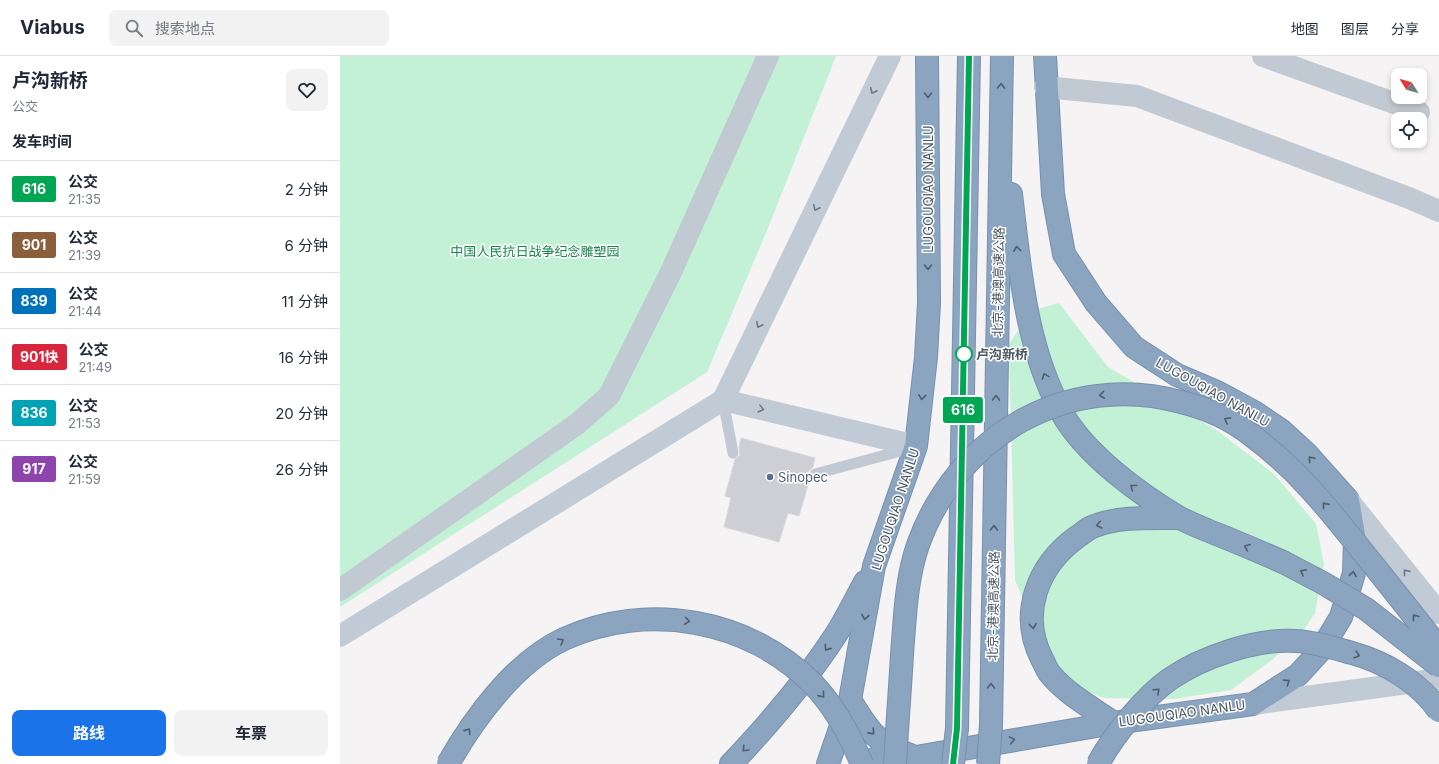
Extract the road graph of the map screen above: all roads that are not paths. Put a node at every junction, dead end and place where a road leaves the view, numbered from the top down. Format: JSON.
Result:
{"nodes":[{"id":1,"x":768,"y":56,"type":"edge"},
{"id":2,"x":890,"y":56,"type":"edge"},
{"id":3,"x":928,"y":56,"type":"edge"},
{"id":4,"x":969,"y":56,"type":"edge"},
{"id":5,"x":1002,"y":56,"type":"edge"},
{"id":6,"x":1045,"y":56,"type":"edge"},
{"id":7,"x":1263,"y":56,"type":"edge"},
{"id":8,"x":1045,"y":87,"type":"junction"},
{"id":9,"x":1001,"y":110,"type":"junction"},
{"id":10,"x":1419,"y":112,"type":"dead end"},
{"id":11,"x":1439,"y":211,"type":"edge"},
{"id":12,"x":723,"y":400,"type":"junction"},
{"id":13,"x":916,"y":446,"type":"junction"},
{"id":14,"x":733,"y":454,"type":"dead end"},
{"id":15,"x":815,"y":474,"type":"dead end"},
{"id":16,"x":1348,"y":500,"type":"junction"},
{"id":17,"x":1179,"y":518,"type":"junction"},
{"id":18,"x":874,"y":566,"type":"junction"},
{"id":19,"x":340,"y":590,"type":"edge"},
{"id":20,"x":1439,"y":613,"type":"edge"},
{"id":21,"x":340,"y":636,"type":"edge"},
{"id":22,"x":1439,"y":648,"type":"edge"},
{"id":23,"x":1439,"y":666,"type":"edge"},
{"id":24,"x":1439,"y":679,"type":"edge"},
{"id":25,"x":850,"y":700,"type":"junction"},
{"id":26,"x":1253,"y":704,"type":"junction"},
{"id":27,"x":1439,"y":711,"type":"edge"},
{"id":28,"x":1114,"y":723,"type":"junction"},
{"id":29,"x":916,"y":757,"type":"junction"},
{"id":30,"x":448,"y":764,"type":"edge"},
{"id":31,"x":731,"y":764,"type":"edge"},
{"id":32,"x":828,"y":764,"type":"edge"},
{"id":33,"x":863,"y":764,"type":"edge"},
{"id":34,"x":895,"y":764,"type":"edge"},
{"id":35,"x":953,"y":764,"type":"edge"},
{"id":36,"x":988,"y":764,"type":"edge"},
{"id":37,"x":1098,"y":764,"type":"edge"}],
"edges":[{"from":1,"to":19,"type":"street"},
{"from":2,"to":12,"type":"street","one_way":true},
{"from":3,"to":13,"type":"highway","name":"LUGOUQIAO NANLU","one_way":true},
{"from":4,"to":35,"type":"highway","bridge":true},
{"from":9,"to":5,"type":"highway","name":"北京-港澳高速公路","one_way":true},
{"from":6,"to":8,"type":"highway","name":"LUGOUQIAO NANLU"},
{"from":7,"to":10,"type":"street"},
{"from":8,"to":11,"type":"street"},
{"from":16,"to":8,"type":"highway","name":"LUGOUQIAO NANLU","one_way":true},
{"from":17,"to":9,"type":"highway","one_way":true},
{"from":36,"to":9,"type":"highway","name":"北京-港澳高速公路","one_way":true,"bridge":true},
{"from":12,"to":13,"type":"street","one_way":true},
{"from":12,"to":14,"type":"lane"},
{"from":12,"to":21,"type":"street"},
{"from":13,"to":15,"type":"lane"},
{"from":13,"to":18,"type":"highway","name":"LUGOUQIAO NANLU"},
{"from":20,"to":16,"type":"street","one_way":true},
{"from":26,"to":16,"type":"highway","name":"LUGOUQIAO NANLU","one_way":true},
{"from":23,"to":17,"type":"highway","one_way":true,"bridge":true},
{"from":17,"to":28,"type":"highway","one_way":true},
{"from":18,"to":25,"type":"highway","name":"LUGOUQIAO NANLU","one_way":true},
{"from":18,"to":31,"type":"highway","one_way":true},
{"from":22,"to":34,"type":"highway","one_way":true,"bridge":true},
{"from":24,"to":26,"type":"street"},
{"from":25,"to":29,"type":"highway","one_way":true},
{"from":25,"to":32,"type":"highway","name":"LUGOUQIAO NANLU"},
{"from":26,"to":28,"type":"highway","name":"LUGOUQIAO NANLU"},
{"from":37,"to":27,"type":"highway","one_way":true,"bridge":true},
{"from":29,"to":28,"type":"highway","name":"LUGOUQIAO NANLU","one_way":true},
{"from":29,"to":33,"type":"highway","name":"LUGOUQIAO NANLU"},
{"from":30,"to":33,"type":"highway","one_way":true,"bridge":true}]}
